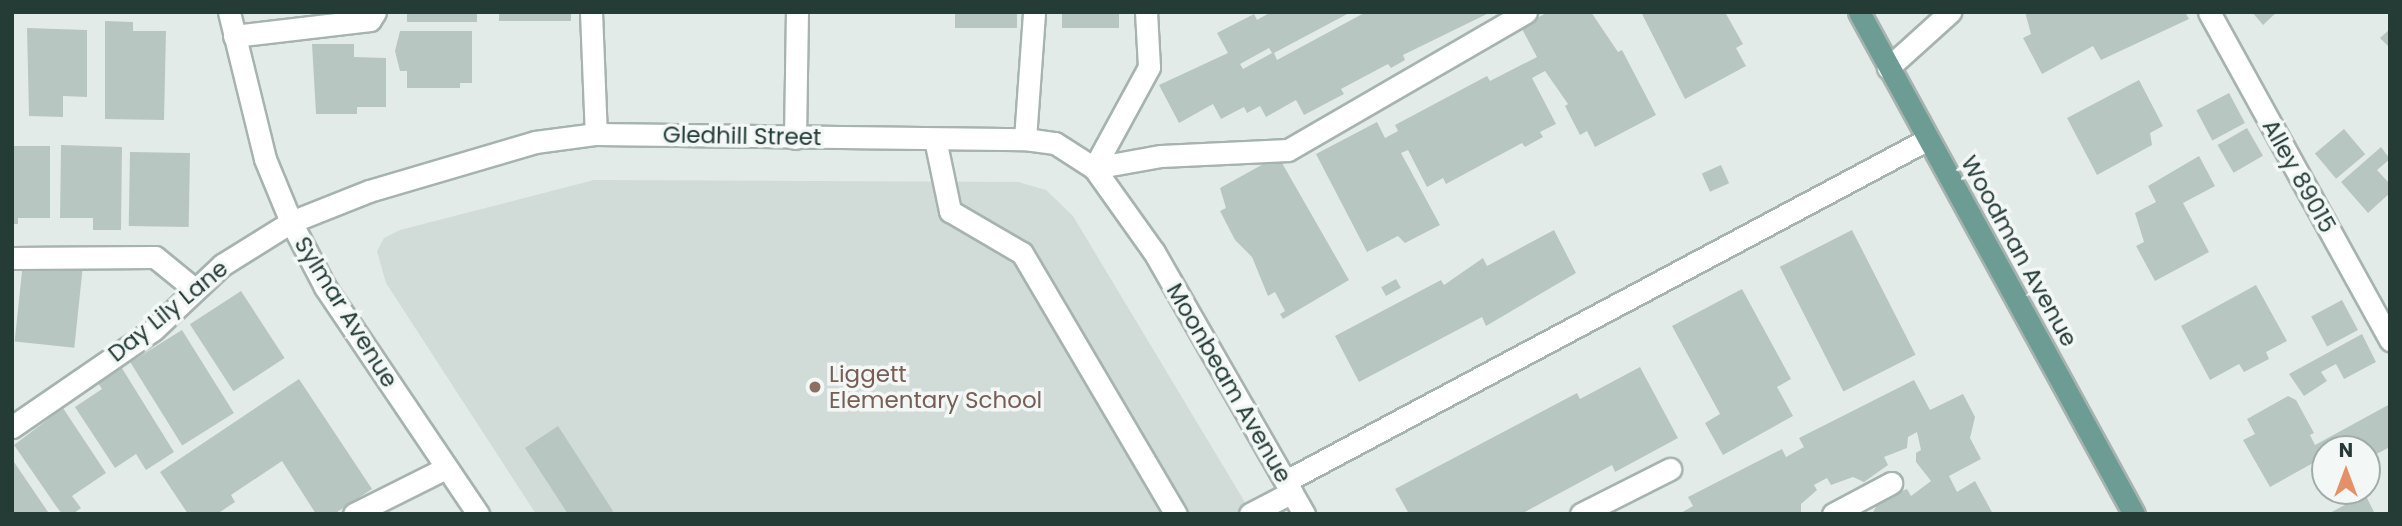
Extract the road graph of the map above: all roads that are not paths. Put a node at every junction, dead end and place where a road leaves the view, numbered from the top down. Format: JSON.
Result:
{"nodes":[{"id":1,"x":229,"y":12,"type":"edge"},
{"id":2,"x":375,"y":12,"type":"edge"},
{"id":3,"x":592,"y":12,"type":"edge"},
{"id":4,"x":797,"y":12,"type":"edge"},
{"id":5,"x":1034,"y":12,"type":"edge"},
{"id":6,"x":1146,"y":12,"type":"edge"},
{"id":7,"x":1526,"y":12,"type":"edge"},
{"id":8,"x":1859,"y":12,"type":"edge"},
{"id":9,"x":1950,"y":12,"type":"edge"},
{"id":10,"x":2209,"y":12,"type":"edge"},
{"id":11,"x":234,"y":36,"type":"junction"},
{"id":12,"x":1888,"y":68,"type":"junction"},
{"id":13,"x":596,"y":134,"type":"junction"},
{"id":14,"x":795,"y":138,"type":"junction"},
{"id":15,"x":935,"y":139,"type":"junction"},
{"id":16,"x":1025,"y":139,"type":"junction"},
{"id":17,"x":1927,"y":139,"type":"junction"},
{"id":18,"x":1094,"y":168,"type":"junction"},
{"id":19,"x":291,"y":222,"type":"junction"},
{"id":20,"x":1154,"y":252,"type":"joint"},
{"id":21,"x":12,"y":258,"type":"edge"},
{"id":22,"x":193,"y":288,"type":"junction"},
{"id":23,"x":2390,"y":340,"type":"edge"},
{"id":24,"x":12,"y":426,"type":"edge"},
{"id":25,"x":446,"y":468,"type":"junction"},
{"id":26,"x":1670,"y":469,"type":"dead end"},
{"id":27,"x":1891,"y":482,"type":"dead end"},
{"id":28,"x":1289,"y":486,"type":"junction"},
{"id":29,"x":354,"y":514,"type":"edge"},
{"id":30,"x":478,"y":514,"type":"edge"},
{"id":31,"x":1176,"y":514,"type":"edge"},
{"id":32,"x":1250,"y":514,"type":"edge"},
{"id":33,"x":1304,"y":514,"type":"edge"},
{"id":34,"x":1581,"y":514,"type":"edge"},
{"id":35,"x":1833,"y":514,"type":"edge"},
{"id":36,"x":2134,"y":514,"type":"edge"}],
"edges":[{"from":1,"to":11,"type":"street","name":"Sylmar Avenue"},
{"from":2,"to":11,"type":"street"},
{"from":3,"to":13,"type":"street"},
{"from":4,"to":14,"type":"street"},
{"from":5,"to":16,"type":"street"},
{"from":6,"to":18,"type":"street"},
{"from":7,"to":18,"type":"street"},
{"from":8,"to":12,"type":"main road","name":"Woodman Avenue"},
{"from":9,"to":12,"type":"street"},
{"from":10,"to":23,"type":"street","name":"Alley 89015"},
{"from":11,"to":19,"type":"street","name":"Sylmar Avenue"},
{"from":12,"to":17,"type":"main road","name":"Woodman Avenue"},
{"from":13,"to":14,"type":"street","name":"Gledhill Street"},
{"from":13,"to":19,"type":"street","name":"Gledhill Street"},
{"from":14,"to":15,"type":"street","name":"Gledhill Street"},
{"from":15,"to":16,"type":"street","name":"Gledhill Street"},
{"from":15,"to":31,"type":"street"},
{"from":16,"to":18,"type":"street","name":"Gledhill Street"},
{"from":17,"to":28,"type":"street"},
{"from":17,"to":36,"type":"main road","name":"Woodman Avenue"},
{"from":18,"to":20,"type":"street","name":"Gledhill Street"},
{"from":19,"to":22,"type":"street","name":"Day Lily Lane"},
{"from":19,"to":25,"type":"street","name":"Sylmar Avenue"},
{"from":20,"to":28,"type":"street","name":"Moonbeam Avenue"},
{"from":21,"to":22,"type":"street"},
{"from":22,"to":24,"type":"street","name":"Day Lily Lane"},
{"from":25,"to":29,"type":"street"},
{"from":25,"to":30,"type":"street","name":"Sylmar Avenue"},
{"from":26,"to":34,"type":"street"},
{"from":27,"to":35,"type":"street"},
{"from":28,"to":32,"type":"street"},
{"from":28,"to":33,"type":"street","name":"Moonbeam Avenue"}]}
